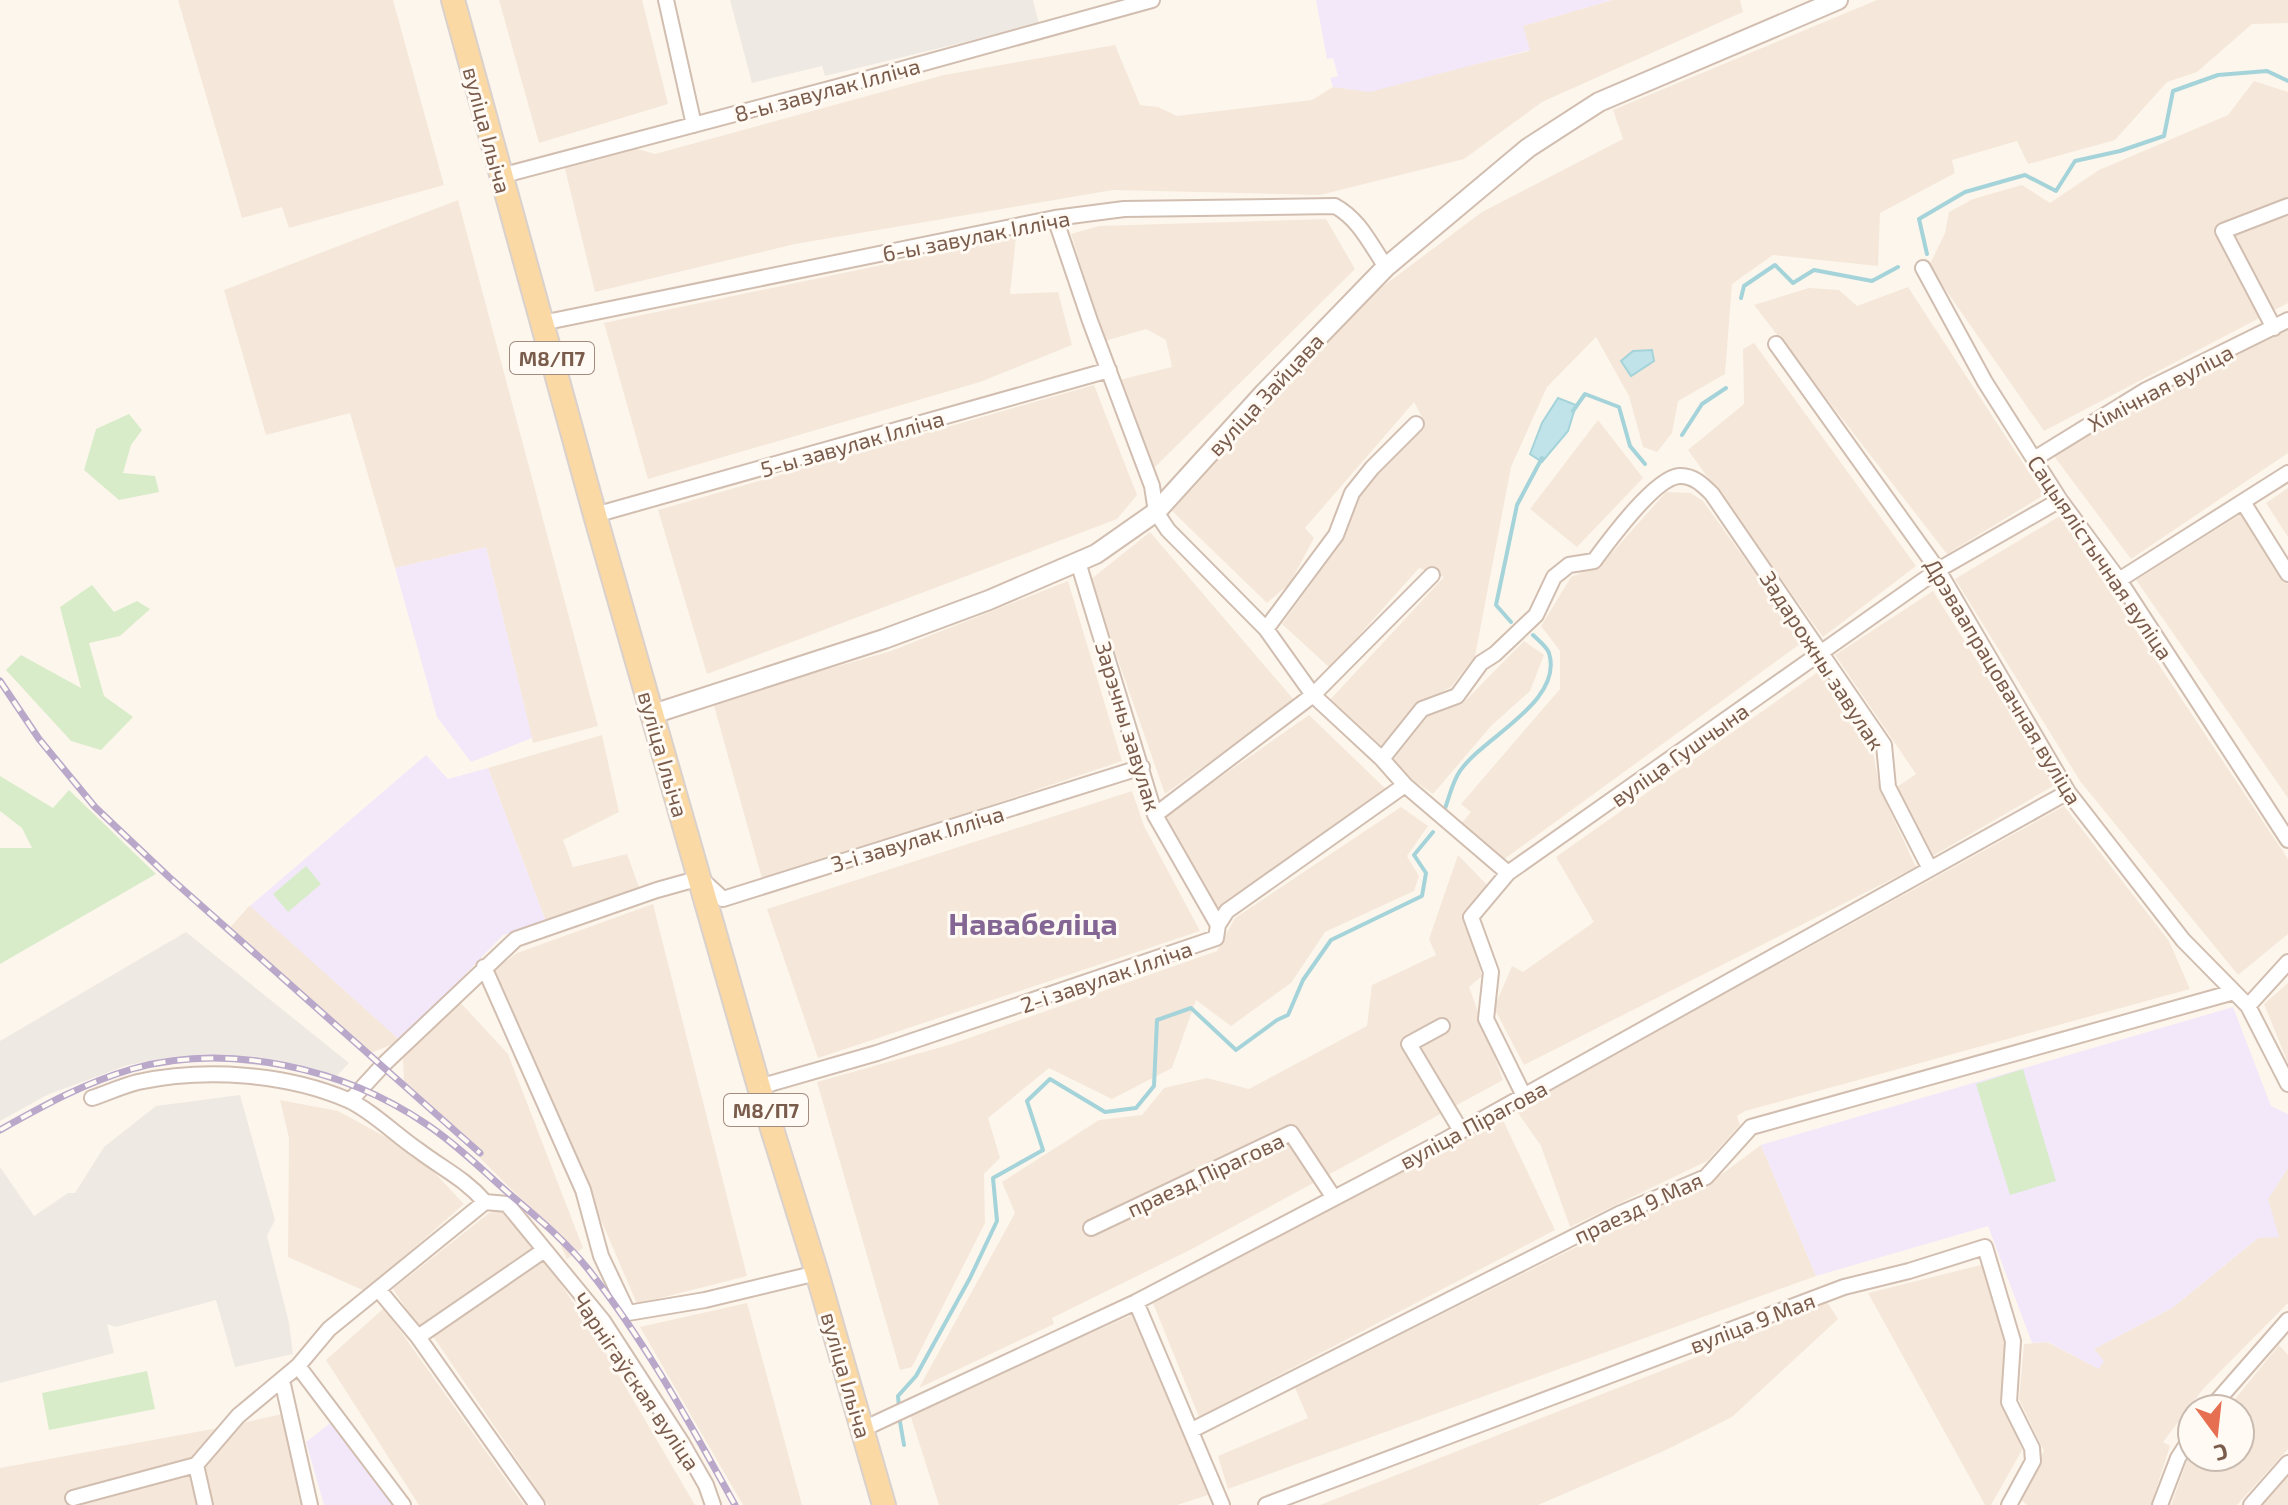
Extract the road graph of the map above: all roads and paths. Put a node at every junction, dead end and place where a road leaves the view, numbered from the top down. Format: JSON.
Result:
{"nodes":[{"id":1,"x":453,"y":0,"type":"edge"},
{"id":2,"x":666,"y":0,"type":"edge"},
{"id":3,"x":1152,"y":0,"type":"edge"},
{"id":4,"x":1838,"y":0,"type":"edge"},
{"id":5,"x":694,"y":125,"type":"junction"},
{"id":6,"x":500,"y":176,"type":"junction"},
{"id":7,"x":2288,"y":206,"type":"edge"},
{"id":8,"x":1055,"y":218,"type":"junction"},
{"id":9,"x":1386,"y":267,"type":"junction"},
{"id":10,"x":1923,"y":268,"type":"dead end"},
{"id":11,"x":2288,"y":320,"type":"edge"},
{"id":12,"x":542,"y":323,"type":"junction"},
{"id":13,"x":2274,"y":328,"type":"junction"},
{"id":14,"x":1776,"y":344,"type":"dead end"},
{"id":15,"x":1109,"y":370,"type":"junction"},
{"id":16,"x":1416,"y":424,"type":"dead end"},
{"id":17,"x":2034,"y":459,"type":"junction"},
{"id":18,"x":2288,"y":473,"type":"edge"},
{"id":19,"x":2060,"y":500,"type":"junction"},
{"id":20,"x":2243,"y":502,"type":"junction"},
{"id":21,"x":1156,"y":512,"type":"junction"},
{"id":22,"x":595,"y":515,"type":"junction"},
{"id":23,"x":1078,"y":562,"type":"junction"},
{"id":24,"x":1938,"y":570,"type":"junction"},
{"id":25,"x":2288,"y":574,"type":"edge"},
{"id":26,"x":1432,"y":575,"type":"dead end"},
{"id":27,"x":2119,"y":580,"type":"junction"},
{"id":28,"x":1266,"y":629,"type":"junction"},
{"id":29,"x":1822,"y":654,"type":"junction"},
{"id":30,"x":1313,"y":695,"type":"junction"},
{"id":31,"x":653,"y":714,"type":"junction"},
{"id":32,"x":1382,"y":759,"type":"junction"},
{"id":33,"x":1142,"y":767,"type":"junction"},
{"id":34,"x":1405,"y":785,"type":"junction"},
{"id":35,"x":2068,"y":792,"type":"junction"},
{"id":36,"x":1155,"y":815,"type":"junction"},
{"id":37,"x":2288,"y":840,"type":"edge"},
{"id":38,"x":1930,"y":869,"type":"junction"},
{"id":39,"x":1508,"y":873,"type":"junction"},
{"id":40,"x":700,"y":878,"type":"junction"},
{"id":41,"x":1218,"y":925,"type":"junction"},
{"id":42,"x":2288,"y":962,"type":"edge"},
{"id":43,"x":484,"y":967,"type":"junction"},
{"id":44,"x":2234,"y":992,"type":"junction"},
{"id":45,"x":2248,"y":1006,"type":"junction"},
{"id":46,"x":1442,"y":1026,"type":"dead end"},
{"id":47,"x":2288,"y":1084,"type":"edge"},
{"id":48,"x":759,"y":1087,"type":"junction"},
{"id":49,"x":1524,"y":1096,"type":"junction"},
{"id":50,"x":92,"y":1098,"type":"dead end"},
{"id":51,"x":350,"y":1101,"type":"junction"},
{"id":52,"x":1461,"y":1131,"type":"junction"},
{"id":53,"x":1334,"y":1198,"type":"junction"},
{"id":54,"x":485,"y":1202,"type":"junction"},
{"id":55,"x":1091,"y":1228,"type":"dead end"},
{"id":56,"x":543,"y":1251,"type":"junction"},
{"id":57,"x":817,"y":1273,"type":"junction"},
{"id":58,"x":378,"y":1289,"type":"junction"},
{"id":59,"x":1136,"y":1302,"type":"junction"},
{"id":60,"x":2288,"y":1320,"type":"edge"},
{"id":61,"x":418,"y":1337,"type":"junction"},
{"id":62,"x":298,"y":1366,"type":"junction"},
{"id":63,"x":282,"y":1380,"type":"junction"},
{"id":64,"x":2224,"y":1393,"type":"edge"},
{"id":65,"x":863,"y":1429,"type":"junction"},
{"id":66,"x":1192,"y":1430,"type":"junction"},
{"id":67,"x":2176,"y":1463,"type":"edge"},
{"id":68,"x":2288,"y":1463,"type":"edge"},
{"id":69,"x":196,"y":1465,"type":"junction"},
{"id":70,"x":73,"y":1498,"type":"dead end"},
{"id":71,"x":205,"y":1505,"type":"edge"},
{"id":72,"x":310,"y":1505,"type":"edge"},
{"id":73,"x":403,"y":1505,"type":"edge"},
{"id":74,"x":537,"y":1505,"type":"edge"},
{"id":75,"x":713,"y":1505,"type":"edge"},
{"id":76,"x":884,"y":1505,"type":"edge"},
{"id":77,"x":1222,"y":1505,"type":"edge"},
{"id":78,"x":1266,"y":1505,"type":"edge"},
{"id":79,"x":2009,"y":1505,"type":"edge"},
{"id":80,"x":2160,"y":1505,"type":"edge"},
{"id":81,"x":2251,"y":1505,"type":"edge"}],
"edges":[{"from":1,"to":6,"type":"main road","name":"вуліца Ільіча","number":"М8/П7"},
{"from":2,"to":5,"type":"street"},
{"from":3,"to":5,"type":"street","name":"8-ы завулак Ілліча"},
{"from":4,"to":9,"type":"street","name":"вуліца Зайцава"},
{"from":5,"to":6,"type":"street","name":"8-ы завулак Ілліча"},
{"from":6,"to":12,"type":"main road","name":"вуліца Ільіча","number":"М8/П7"},
{"from":7,"to":13,"type":"street"},
{"from":8,"to":9,"type":"street","name":"6-ы завулак Ілліча"},
{"from":8,"to":12,"type":"street","name":"6-ы завулак Ілліча"},
{"from":8,"to":15,"type":"street"},
{"from":9,"to":21,"type":"street","name":"вуліца Зайцава"},
{"from":10,"to":17,"type":"street","name":"Сацыялістычная вуліца"},
{"from":11,"to":13,"type":"street","name":"Хімічная вуліца"},
{"from":12,"to":22,"type":"main road","name":"вуліца Ільіча","number":"М8/П7"},
{"from":13,"to":17,"type":"street","name":"Хімічная вуліца"},
{"from":14,"to":24,"type":"street","name":"Дрэваапрацовачная вуліца"},
{"from":15,"to":21,"type":"street"},
{"from":15,"to":22,"type":"street","name":"5-ы завулак Ілліча"},
{"from":16,"to":28,"type":"street"},
{"from":17,"to":19,"type":"street","name":"Сацыялістычная вуліца"},
{"from":18,"to":20,"type":"street"},
{"from":19,"to":24,"type":"street","name":"вуліца Гушчына"},
{"from":19,"to":27,"type":"street","name":"Сацыялістычная вуліца"},
{"from":20,"to":25,"type":"street"},
{"from":20,"to":27,"type":"street"},
{"from":21,"to":23,"type":"street","name":"вуліца Зайцава"},
{"from":21,"to":28,"type":"street"},
{"from":22,"to":31,"type":"main road","name":"вуліца Ільіча","number":"М8/П7"},
{"from":23,"to":31,"type":"street","name":"вуліца Зайцава"},
{"from":23,"to":33,"type":"street","name":"Зарэчны завулак"},
{"from":24,"to":29,"type":"street","name":"вуліца Гушчына"},
{"from":24,"to":35,"type":"street","name":"Дрэваапрацовачная вуліца"},
{"from":26,"to":30,"type":"street"},
{"from":27,"to":37,"type":"street","name":"Сацыялістычная вуліца"},
{"from":28,"to":30,"type":"street"},
{"from":29,"to":32,"type":"street","name":"Задарожны завулак"},
{"from":29,"to":38,"type":"street","name":"Задарожны завулак"},
{"from":29,"to":39,"type":"street","name":"вуліца Гушчына"},
{"from":30,"to":32,"type":"street"},
{"from":30,"to":36,"type":"street"},
{"from":31,"to":40,"type":"main road","name":"вуліца Ільіча","number":"М8/П7"},
{"from":32,"to":34,"type":"street"},
{"from":33,"to":36,"type":"street","name":"Зарэчны завулак"},
{"from":33,"to":40,"type":"street","name":"3-і завулак Ілліча"},
{"from":34,"to":39,"type":"street"},
{"from":34,"to":41,"type":"street","name":"2-і завулак Ілліча"},
{"from":35,"to":38,"type":"street","name":"вуліца Пірагова"},
{"from":35,"to":44,"type":"street","name":"Дрэваапрацовачная вуліца"},
{"from":36,"to":41,"type":"street","name":"Зарэчны завулак"},
{"from":38,"to":49,"type":"street","name":"вуліца Пірагова"},
{"from":39,"to":49,"type":"street","name":"вуліца Гушчына"},
{"from":40,"to":43,"type":"street"},
{"from":40,"to":48,"type":"main road","name":"вуліца Ільіча","number":"М8/П7"},
{"from":41,"to":48,"type":"street","name":"2-і завулак Ілліча"},
{"from":42,"to":45,"type":"street"},
{"from":43,"to":51,"type":"street"},
{"from":43,"to":57,"type":"street"},
{"from":44,"to":45,"type":"street","name":"Дрэваапрацовачная вуліца"},
{"from":44,"to":66,"type":"street","name":"праезд 9 Мая"},
{"from":45,"to":47,"type":"street","name":"Дрэваапрацовачная вуліца"},
{"from":46,"to":52,"type":"street"},
{"from":48,"to":57,"type":"main road","name":"вуліца Ільіча","number":"М8/П7"},
{"from":49,"to":52,"type":"street","name":"вуліца Пірагова"},
{"from":50,"to":51,"type":"street","name":"Чарнігаўская вуліца"},
{"from":51,"to":54,"type":"street","name":"Чарнігаўская вуліца"},
{"from":52,"to":53,"type":"street","name":"вуліца Пірагова"},
{"from":53,"to":55,"type":"street","name":"праезд Пірагова"},
{"from":53,"to":59,"type":"street","name":"вуліца Пірагова"},
{"from":54,"to":56,"type":"street","name":"Чарнігаўская вуліца"},
{"from":54,"to":58,"type":"street"},
{"from":56,"to":61,"type":"street"},
{"from":56,"to":75,"type":"street","name":"Чарнігаўская вуліца"},
{"from":57,"to":65,"type":"main road","name":"вуліца Ільіча","number":"М8/П7"},
{"from":58,"to":61,"type":"street"},
{"from":58,"to":62,"type":"street"},
{"from":59,"to":65,"type":"street","name":"вуліца Пірагова"},
{"from":59,"to":66,"type":"street"},
{"from":60,"to":64,"type":"street"},
{"from":61,"to":74,"type":"street"},
{"from":62,"to":63,"type":"street"},
{"from":62,"to":73,"type":"street"},
{"from":63,"to":69,"type":"street"},
{"from":63,"to":72,"type":"street"},
{"from":65,"to":76,"type":"main road","name":"вуліца Ільіча","number":"М8/П7"},
{"from":66,"to":77,"type":"street"},
{"from":67,"to":80,"type":"street"},
{"from":68,"to":81,"type":"street"},
{"from":69,"to":70,"type":"street"},
{"from":69,"to":71,"type":"street"},
{"from":78,"to":79,"type":"street","name":"вуліца 9 Мая"}]}
